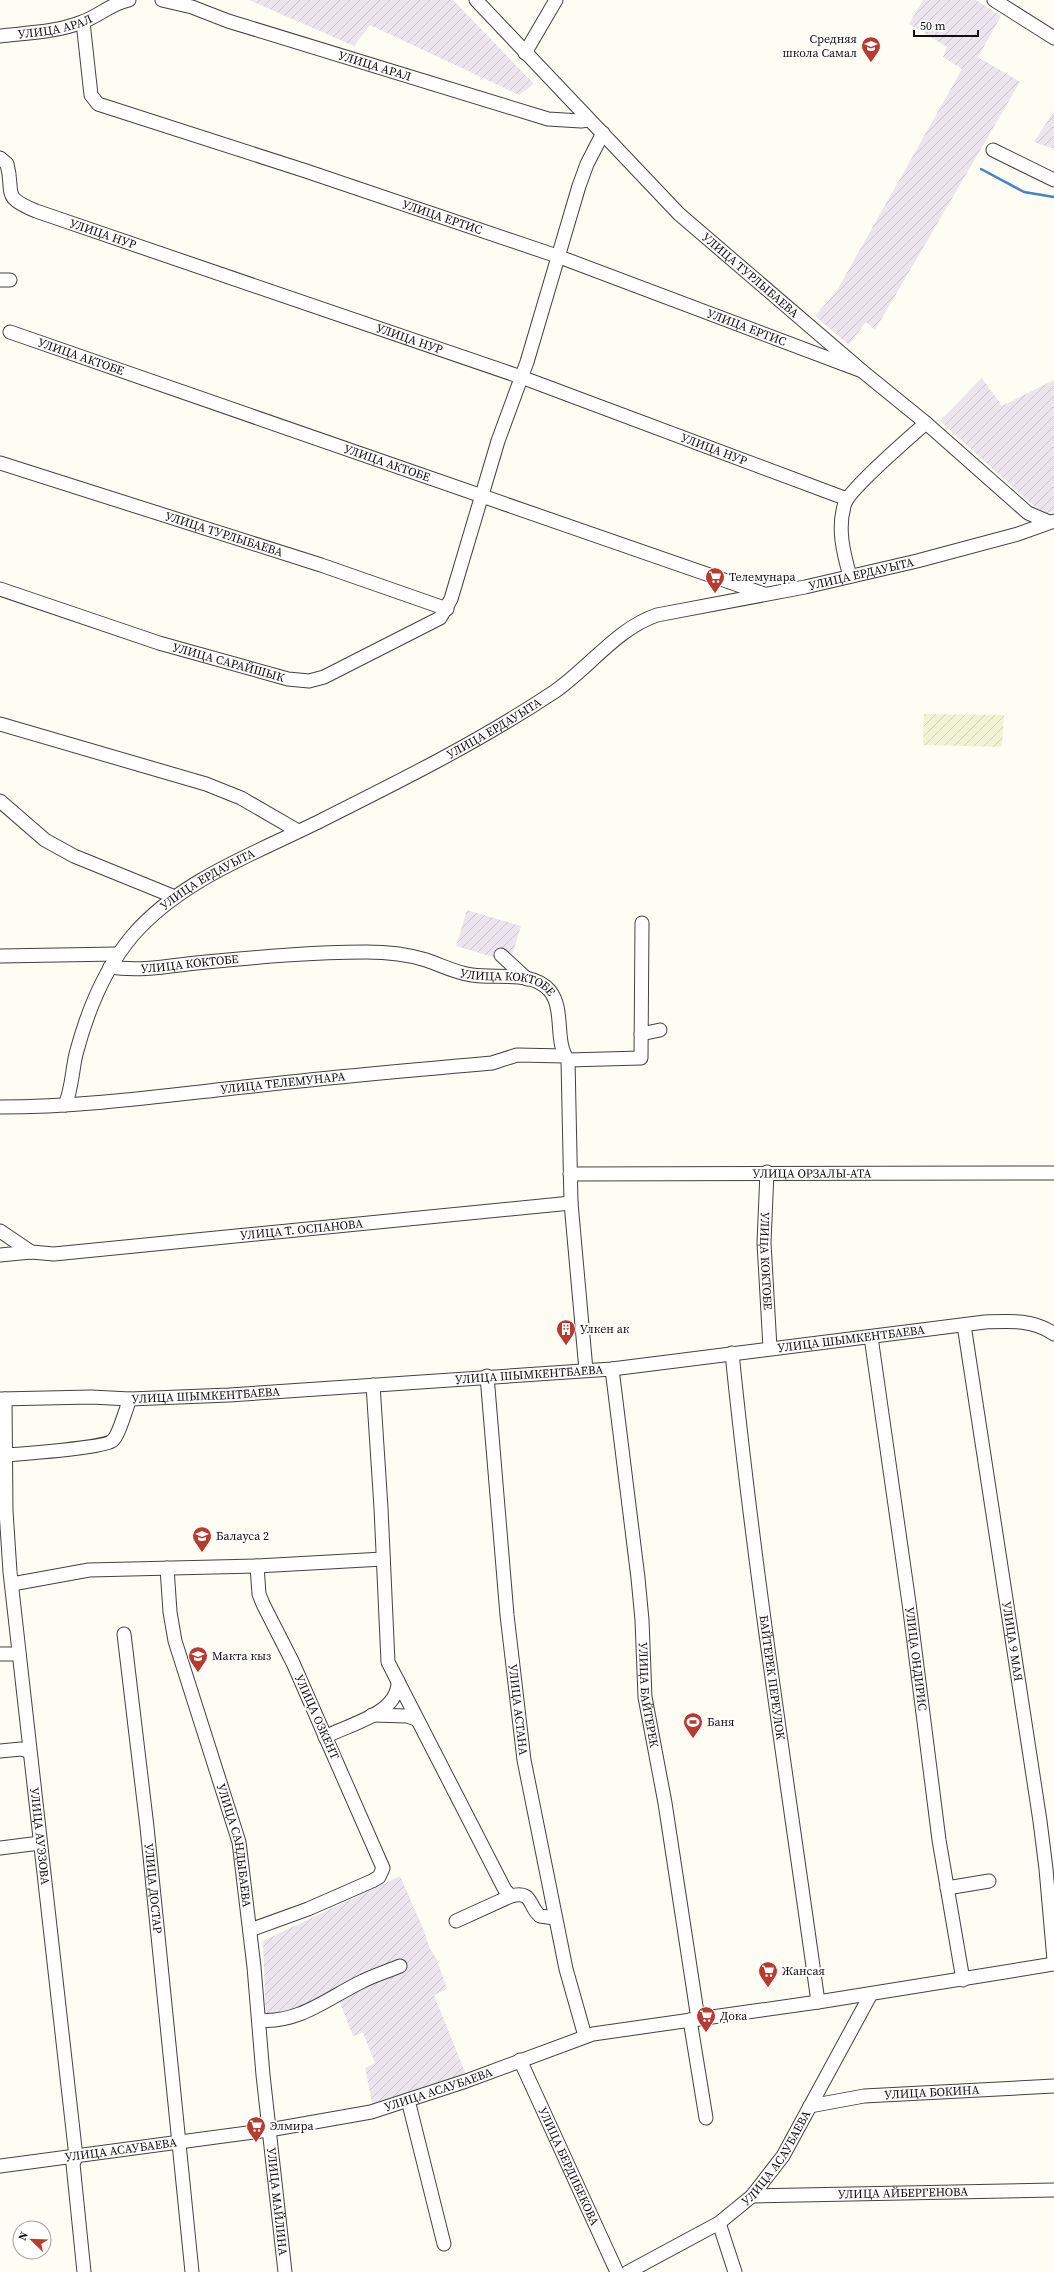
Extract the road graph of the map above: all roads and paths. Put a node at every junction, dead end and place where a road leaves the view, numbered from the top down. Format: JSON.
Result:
{"nodes":[{"id":1,"x":129,"y":0,"type":"edge"},
{"id":2,"x":162,"y":0,"type":"edge"},
{"id":3,"x":476,"y":0,"type":"edge"},
{"id":4,"x":556,"y":0,"type":"edge"},
{"id":5,"x":994,"y":0,"type":"edge"},
{"id":6,"x":83,"y":22,"type":"junction"},
{"id":7,"x":0,"y":36,"type":"edge"},
{"id":8,"x":1054,"y":38,"type":"edge"},
{"id":9,"x":525,"y":53,"type":"junction"},
{"id":10,"x":590,"y":120,"type":"junction"},
{"id":11,"x":603,"y":133,"type":"junction"},
{"id":12,"x":993,"y":150,"type":"dead end"},
{"id":13,"x":0,"y":158,"type":"edge"},
{"id":14,"x":1054,"y":180,"type":"edge"},
{"id":15,"x":557,"y":256,"type":"junction"},
{"id":16,"x":10,"y":332,"type":"dead end"},
{"id":17,"x":862,"y":371,"type":"junction"},
{"id":18,"x":521,"y":377,"type":"junction"},
{"id":19,"x":926,"y":423,"type":"junction"},
{"id":20,"x":0,"y":463,"type":"edge"},
{"id":21,"x":482,"y":496,"type":"junction"},
{"id":22,"x":847,"y":499,"type":"junction"},
{"id":23,"x":1052,"y":521,"type":"edge"},
{"id":24,"x":850,"y":576,"type":"junction"},
{"id":25,"x":0,"y":589,"type":"edge"},
{"id":26,"x":764,"y":594,"type":"junction"},
{"id":27,"x":447,"y":609,"type":"junction"},
{"id":28,"x":0,"y":724,"type":"edge"},
{"id":29,"x":0,"y":801,"type":"edge"},
{"id":30,"x":298,"y":831,"type":"junction"},
{"id":31,"x":175,"y":896,"type":"junction"},
{"id":32,"x":642,"y":923,"type":"dead end"},
{"id":33,"x":117,"y":954,"type":"junction"},
{"id":34,"x":501,"y":955,"type":"dead end"},
{"id":35,"x":0,"y":956,"type":"edge"},
{"id":36,"x":110,"y":967,"type":"junction"},
{"id":37,"x":527,"y":979,"type":"junction"},
{"id":38,"x":660,"y":1030,"type":"dead end"},
{"id":39,"x":641,"y":1034,"type":"junction"},
{"id":40,"x":567,"y":1058,"type":"junction"},
{"id":41,"x":65,"y":1105,"type":"junction"},
{"id":42,"x":0,"y":1107,"type":"edge"},
{"id":43,"x":767,"y":1172,"type":"junction"},
{"id":44,"x":1054,"y":1173,"type":"edge"},
{"id":45,"x":570,"y":1174,"type":"junction"},
{"id":46,"x":572,"y":1203,"type":"junction"},
{"id":47,"x":0,"y":1231,"type":"edge"},
{"id":48,"x":31,"y":1252,"type":"junction"},
{"id":49,"x":0,"y":1255,"type":"edge"},
{"id":50,"x":964,"y":1325,"type":"junction"},
{"id":51,"x":1054,"y":1334,"type":"edge"},
{"id":52,"x":871,"y":1337,"type":"junction"},
{"id":53,"x":770,"y":1348,"type":"junction"},
{"id":54,"x":732,"y":1352,"type":"junction"},
{"id":55,"x":612,"y":1368,"type":"junction"},
{"id":56,"x":586,"y":1370,"type":"junction"},
{"id":57,"x":487,"y":1376,"type":"junction"},
{"id":58,"x":372,"y":1385,"type":"junction"},
{"id":59,"x":3,"y":1399,"type":"edge"},
{"id":60,"x":130,"y":1399,"type":"junction"},
{"id":61,"x":5,"y":1455,"type":"junction"},
{"id":62,"x":3,"y":1511,"type":"edge"},
{"id":63,"x":383,"y":1559,"type":"junction"},
{"id":64,"x":257,"y":1566,"type":"junction"},
{"id":65,"x":167,"y":1568,"type":"junction"},
{"id":66,"x":12,"y":1584,"type":"junction"},
{"id":67,"x":124,"y":1634,"type":"dead end"},
{"id":68,"x":0,"y":1654,"type":"edge"},
{"id":69,"x":19,"y":1654,"type":"junction"},
{"id":70,"x":398,"y":1681,"type":"junction"},
{"id":71,"x":372,"y":1715,"type":"junction"},
{"id":72,"x":416,"y":1719,"type":"junction"},
{"id":73,"x":325,"y":1737,"type":"junction"},
{"id":74,"x":0,"y":1751,"type":"edge"},
{"id":75,"x":28,"y":1751,"type":"junction"},
{"id":76,"x":40,"y":1844,"type":"junction"},
{"id":77,"x":0,"y":1848,"type":"edge"},
{"id":78,"x":988,"y":1881,"type":"dead end"},
{"id":79,"x":947,"y":1888,"type":"junction"},
{"id":80,"x":510,"y":1896,"type":"junction"},
{"id":81,"x":555,"y":1918,"type":"junction"},
{"id":82,"x":456,"y":1921,"type":"dead end"},
{"id":83,"x":250,"y":1930,"type":"junction"},
{"id":84,"x":1054,"y":1960,"type":"edge"},
{"id":85,"x":1054,"y":1964,"type":"edge"},
{"id":86,"x":400,"y":1966,"type":"dead end"},
{"id":87,"x":963,"y":1980,"type":"junction"},
{"id":88,"x":871,"y":1994,"type":"junction"},
{"id":89,"x":818,"y":2002,"type":"junction"},
{"id":90,"x":259,"y":2020,"type":"junction"},
{"id":91,"x":694,"y":2020,"type":"junction"},
{"id":92,"x":585,"y":2036,"type":"junction"},
{"id":93,"x":520,"y":2060,"type":"junction"},
{"id":94,"x":1054,"y":2086,"type":"edge"},
{"id":95,"x":408,"y":2100,"type":"junction"},
{"id":96,"x":810,"y":2106,"type":"junction"},
{"id":97,"x":706,"y":2118,"type":"dead end"},
{"id":98,"x":269,"y":2130,"type":"junction"},
{"id":99,"x":178,"y":2143,"type":"junction"},
{"id":100,"x":76,"y":2157,"type":"junction"},
{"id":101,"x":0,"y":2166,"type":"edge"},
{"id":102,"x":1054,"y":2190,"type":"edge"},
{"id":103,"x":752,"y":2196,"type":"junction"},
{"id":104,"x":719,"y":2223,"type":"junction"},
{"id":105,"x":444,"y":2244,"type":"dead end"},
{"id":106,"x":84,"y":2272,"type":"edge"},
{"id":107,"x":192,"y":2272,"type":"edge"},
{"id":108,"x":285,"y":2272,"type":"edge"},
{"id":109,"x":617,"y":2272,"type":"edge"},
{"id":110,"x":628,"y":2272,"type":"edge"},
{"id":111,"x":735,"y":2272,"type":"edge"}],
"edges":[{"from":1,"to":6,"type":"street","name":"УЛИЦА АРАЛ"},
{"from":2,"to":10,"type":"street","name":"УЛИЦА АРАЛ"},
{"from":3,"to":9,"type":"street","name":"УЛИЦА ТУРЛЫБАЕВА"},
{"from":4,"to":9,"type":"street"},
{"from":5,"to":8,"type":"street"},
{"from":6,"to":7,"type":"street","name":"УЛИЦА АРАЛ"},
{"from":6,"to":15,"type":"street","name":"УЛИЦА ЕРТИС"},
{"from":9,"to":10,"type":"street","name":"УЛИЦА ТУРЛЫБАЕВА"},
{"from":10,"to":11,"type":"street","name":"УЛИЦА ТУРЛЫБАЕВА"},
{"from":11,"to":15,"type":"street"},
{"from":11,"to":17,"type":"street","name":"УЛИЦА ТУРЛЫБАЕВА"},
{"from":12,"to":14,"type":"street"},
{"from":13,"to":18,"type":"street","name":"УЛИЦА НУР"},
{"from":15,"to":17,"type":"street","name":"УЛИЦА ЕРТИС"},
{"from":15,"to":18,"type":"street"},
{"from":16,"to":21,"type":"street","name":"УЛИЦА АКТОБЕ"},
{"from":17,"to":19,"type":"street","name":"УЛИЦА ТУРЛЫБАЕВА"},
{"from":18,"to":21,"type":"street"},
{"from":18,"to":22,"type":"street","name":"УЛИЦА НУР"},
{"from":19,"to":22,"type":"street"},
{"from":19,"to":23,"type":"street","name":"УЛИЦА ТУРЛЫБАЕВА"},
{"from":20,"to":27,"type":"street","name":"УЛИЦА ТУРЛЫБАЕВА"},
{"from":21,"to":26,"type":"street","name":"УЛИЦА АКТОБЕ"},
{"from":21,"to":27,"type":"street"},
{"from":22,"to":24,"type":"street"},
{"from":23,"to":24,"type":"street","name":"УЛИЦА ЕРДАУЫТА"},
{"from":24,"to":26,"type":"street","name":"УЛИЦА ЕРДАУЫТА"},
{"from":25,"to":27,"type":"street","name":"УЛИЦА САРАЙШЫК"},
{"from":26,"to":30,"type":"street","name":"УЛИЦА ЕРДАУЫТА"},
{"from":28,"to":30,"type":"street"},
{"from":29,"to":31,"type":"street"},
{"from":30,"to":31,"type":"street","name":"УЛИЦА ЕРДАУЫТА"},
{"from":31,"to":33,"type":"street","name":"УЛИЦА ЕРДАУЫТА"},
{"from":32,"to":39,"type":"street"},
{"from":33,"to":35,"type":"street"},
{"from":33,"to":36,"type":"street","name":"УЛИЦА ЕРДАУЫТА"},
{"from":34,"to":37,"type":"street"},
{"from":36,"to":37,"type":"street","name":"УЛИЦА КОКТОБЕ"},
{"from":36,"to":41,"type":"street","name":"УЛИЦА ЕРДАУЫТА"},
{"from":37,"to":40,"type":"street","name":"УЛИЦА КОКТОБЕ"},
{"from":38,"to":39,"type":"street"},
{"from":39,"to":40,"type":"street","name":"УЛИЦА ТЕЛЕМУНАРА"},
{"from":40,"to":41,"type":"street","name":"УЛИЦА ТЕЛЕМУНАРА"},
{"from":40,"to":45,"type":"street","name":"УЛИЦА КОКТОБЕ"},
{"from":41,"to":42,"type":"street","name":"УЛИЦА ТЕЛЕМУНАРА"},
{"from":43,"to":44,"type":"street","name":"УЛИЦА ОРЗАЛЫ-АТА"},
{"from":43,"to":45,"type":"street","name":"УЛИЦА ОРЗАЛЫ-АТА"},
{"from":43,"to":53,"type":"street","name":"УЛИЦА КОКТОБЕ"},
{"from":45,"to":46,"type":"street","name":"УЛИЦА КОКТОБЕ"},
{"from":46,"to":48,"type":"street","name":"УЛИЦА Т. ОСПАНОВА"},
{"from":46,"to":56,"type":"street","name":"УЛИЦА КОКТОБЕ"},
{"from":47,"to":48,"type":"street","name":"УЛИЦА Т. ОСПАНОВА"},
{"from":48,"to":49,"type":"street","name":"УЛИЦА Т. ОСПАНОВА"},
{"from":50,"to":51,"type":"street","name":"УЛИЦА ШЫМКЕНТБАЕВА"},
{"from":50,"to":52,"type":"street","name":"УЛИЦА ШЫМКЕНТБАЕВА"},
{"from":50,"to":84,"type":"street","name":"УЛИЦА 9 МАЯ"},
{"from":52,"to":53,"type":"street","name":"УЛИЦА ШЫМКЕНТБАЕВА"},
{"from":52,"to":79,"type":"street","name":"УЛИЦА ОНДИРИС"},
{"from":53,"to":54,"type":"street","name":"УЛИЦА ШЫМКЕНТБАЕВА"},
{"from":54,"to":55,"type":"street","name":"УЛИЦА ШЫМКЕНТБАЕВА"},
{"from":54,"to":89,"type":"street","name":"БАЙТЕРЕК ПЕРЕУЛОК"},
{"from":55,"to":56,"type":"street","name":"УЛИЦА ШЫМКЕНТБАЕВА"},
{"from":55,"to":91,"type":"street","name":"УЛИЦА БАЙТЕРЕК"},
{"from":56,"to":57,"type":"street","name":"УЛИЦА ШЫМКЕНТБАЕВА"},
{"from":57,"to":58,"type":"street","name":"УЛИЦА ШЫМКЕНТБАЕВА"},
{"from":57,"to":81,"type":"street","name":"УЛИЦА АСТАНА"},
{"from":58,"to":60,"type":"street","name":"УЛИЦА ШЫМКЕНТБАЕВА"},
{"from":58,"to":63,"type":"street"},
{"from":59,"to":60,"type":"street","name":"УЛИЦА ШЫМКЕНТБАЕВА"},
{"from":59,"to":61,"type":"street","name":"УЛИЦА АУЭЗОВА"},
{"from":60,"to":61,"type":"street"},
{"from":61,"to":62,"type":"street","name":"УЛИЦА АУЭЗОВА"},
{"from":62,"to":66,"type":"street","name":"УЛИЦА АУЭЗОВА"},
{"from":63,"to":64,"type":"street"},
{"from":63,"to":70,"type":"street"},
{"from":64,"to":65,"type":"street"},
{"from":64,"to":73,"type":"street","name":"УЛИЦА ОЗКЕНТ"},
{"from":65,"to":66,"type":"street"},
{"from":65,"to":83,"type":"street","name":"УЛИЦА САНДЫБАЕВА"},
{"from":66,"to":69,"type":"street","name":"УЛИЦА АУЭЗОВА"},
{"from":67,"to":99,"type":"street","name":"УЛИЦА ДОСТАР"},
{"from":68,"to":69,"type":"street"},
{"from":69,"to":75,"type":"street","name":"УЛИЦА АУЭЗОВА"},
{"from":70,"to":71,"type":"street"},
{"from":70,"to":72,"type":"street"},
{"from":71,"to":72,"type":"street"},
{"from":71,"to":73,"type":"street"},
{"from":72,"to":80,"type":"street"},
{"from":73,"to":83,"type":"street","name":"УЛИЦА ОЗКЕНТ"},
{"from":74,"to":75,"type":"street"},
{"from":75,"to":76,"type":"street","name":"УЛИЦА АУЭЗОВА"},
{"from":76,"to":77,"type":"street"},
{"from":76,"to":100,"type":"street","name":"УЛИЦА АУЭЗОВА"},
{"from":78,"to":79,"type":"street"},
{"from":79,"to":87,"type":"street","name":"УЛИЦА ОНДИРИС"},
{"from":80,"to":81,"type":"street"},
{"from":80,"to":82,"type":"street"},
{"from":81,"to":92,"type":"street","name":"УЛИЦА АСТАНА"},
{"from":83,"to":90,"type":"street","name":"УЛИЦА САНДЫБАЕВА"},
{"from":85,"to":87,"type":"street","name":"УЛИЦА АСАУБАЕВА"},
{"from":86,"to":90,"type":"street"},
{"from":87,"to":88,"type":"street","name":"УЛИЦА АСАУБАЕВА"},
{"from":88,"to":89,"type":"street","name":"УЛИЦА АСАУБАЕВА"},
{"from":88,"to":96,"type":"street","name":"УЛИЦА АСАУБАЕВА"},
{"from":89,"to":91,"type":"street","name":"УЛИЦА АСАУБАЕВА"},
{"from":90,"to":98,"type":"street","name":"УЛИЦА САНДЫБАЕВА"},
{"from":91,"to":92,"type":"street","name":"УЛИЦА АСАУБАЕВА"},
{"from":91,"to":97,"type":"street","name":"УЛИЦА БАЙТЕРЕК"},
{"from":92,"to":93,"type":"street","name":"УЛИЦА АСАУБАЕВА"},
{"from":93,"to":95,"type":"street","name":"УЛИЦА АСАУБАЕВА"},
{"from":93,"to":109,"type":"street","name":"УЛИЦА БЕРДИБЕКОВА"},
{"from":94,"to":96,"type":"street","name":"УЛИЦА БОКИНА"},
{"from":95,"to":98,"type":"street","name":"УЛИЦА АСАУБАЕВА"},
{"from":95,"to":105,"type":"street"},
{"from":96,"to":103,"type":"street","name":"УЛИЦА АСАУБАЕВА"},
{"from":98,"to":99,"type":"street","name":"УЛИЦА АСАУБАЕВА"},
{"from":98,"to":108,"type":"street","name":"УЛИЦА МАЙЛИНА"},
{"from":99,"to":100,"type":"street","name":"УЛИЦА АСАУБАЕВА"},
{"from":99,"to":107,"type":"street","name":"УЛИЦА ДОСТАР"},
{"from":100,"to":101,"type":"street","name":"УЛИЦА АСАУБАЕВА"},
{"from":100,"to":106,"type":"street","name":"УЛИЦА АУЭЗОВА"},
{"from":102,"to":103,"type":"street","name":"УЛИЦА АЙБЕРГЕНОВА"},
{"from":103,"to":104,"type":"street","name":"УЛИЦА АСАУБАЕВА"},
{"from":104,"to":110,"type":"street","name":"УЛИЦА АСАУБАЕВА"},
{"from":104,"to":111,"type":"street"}]}
